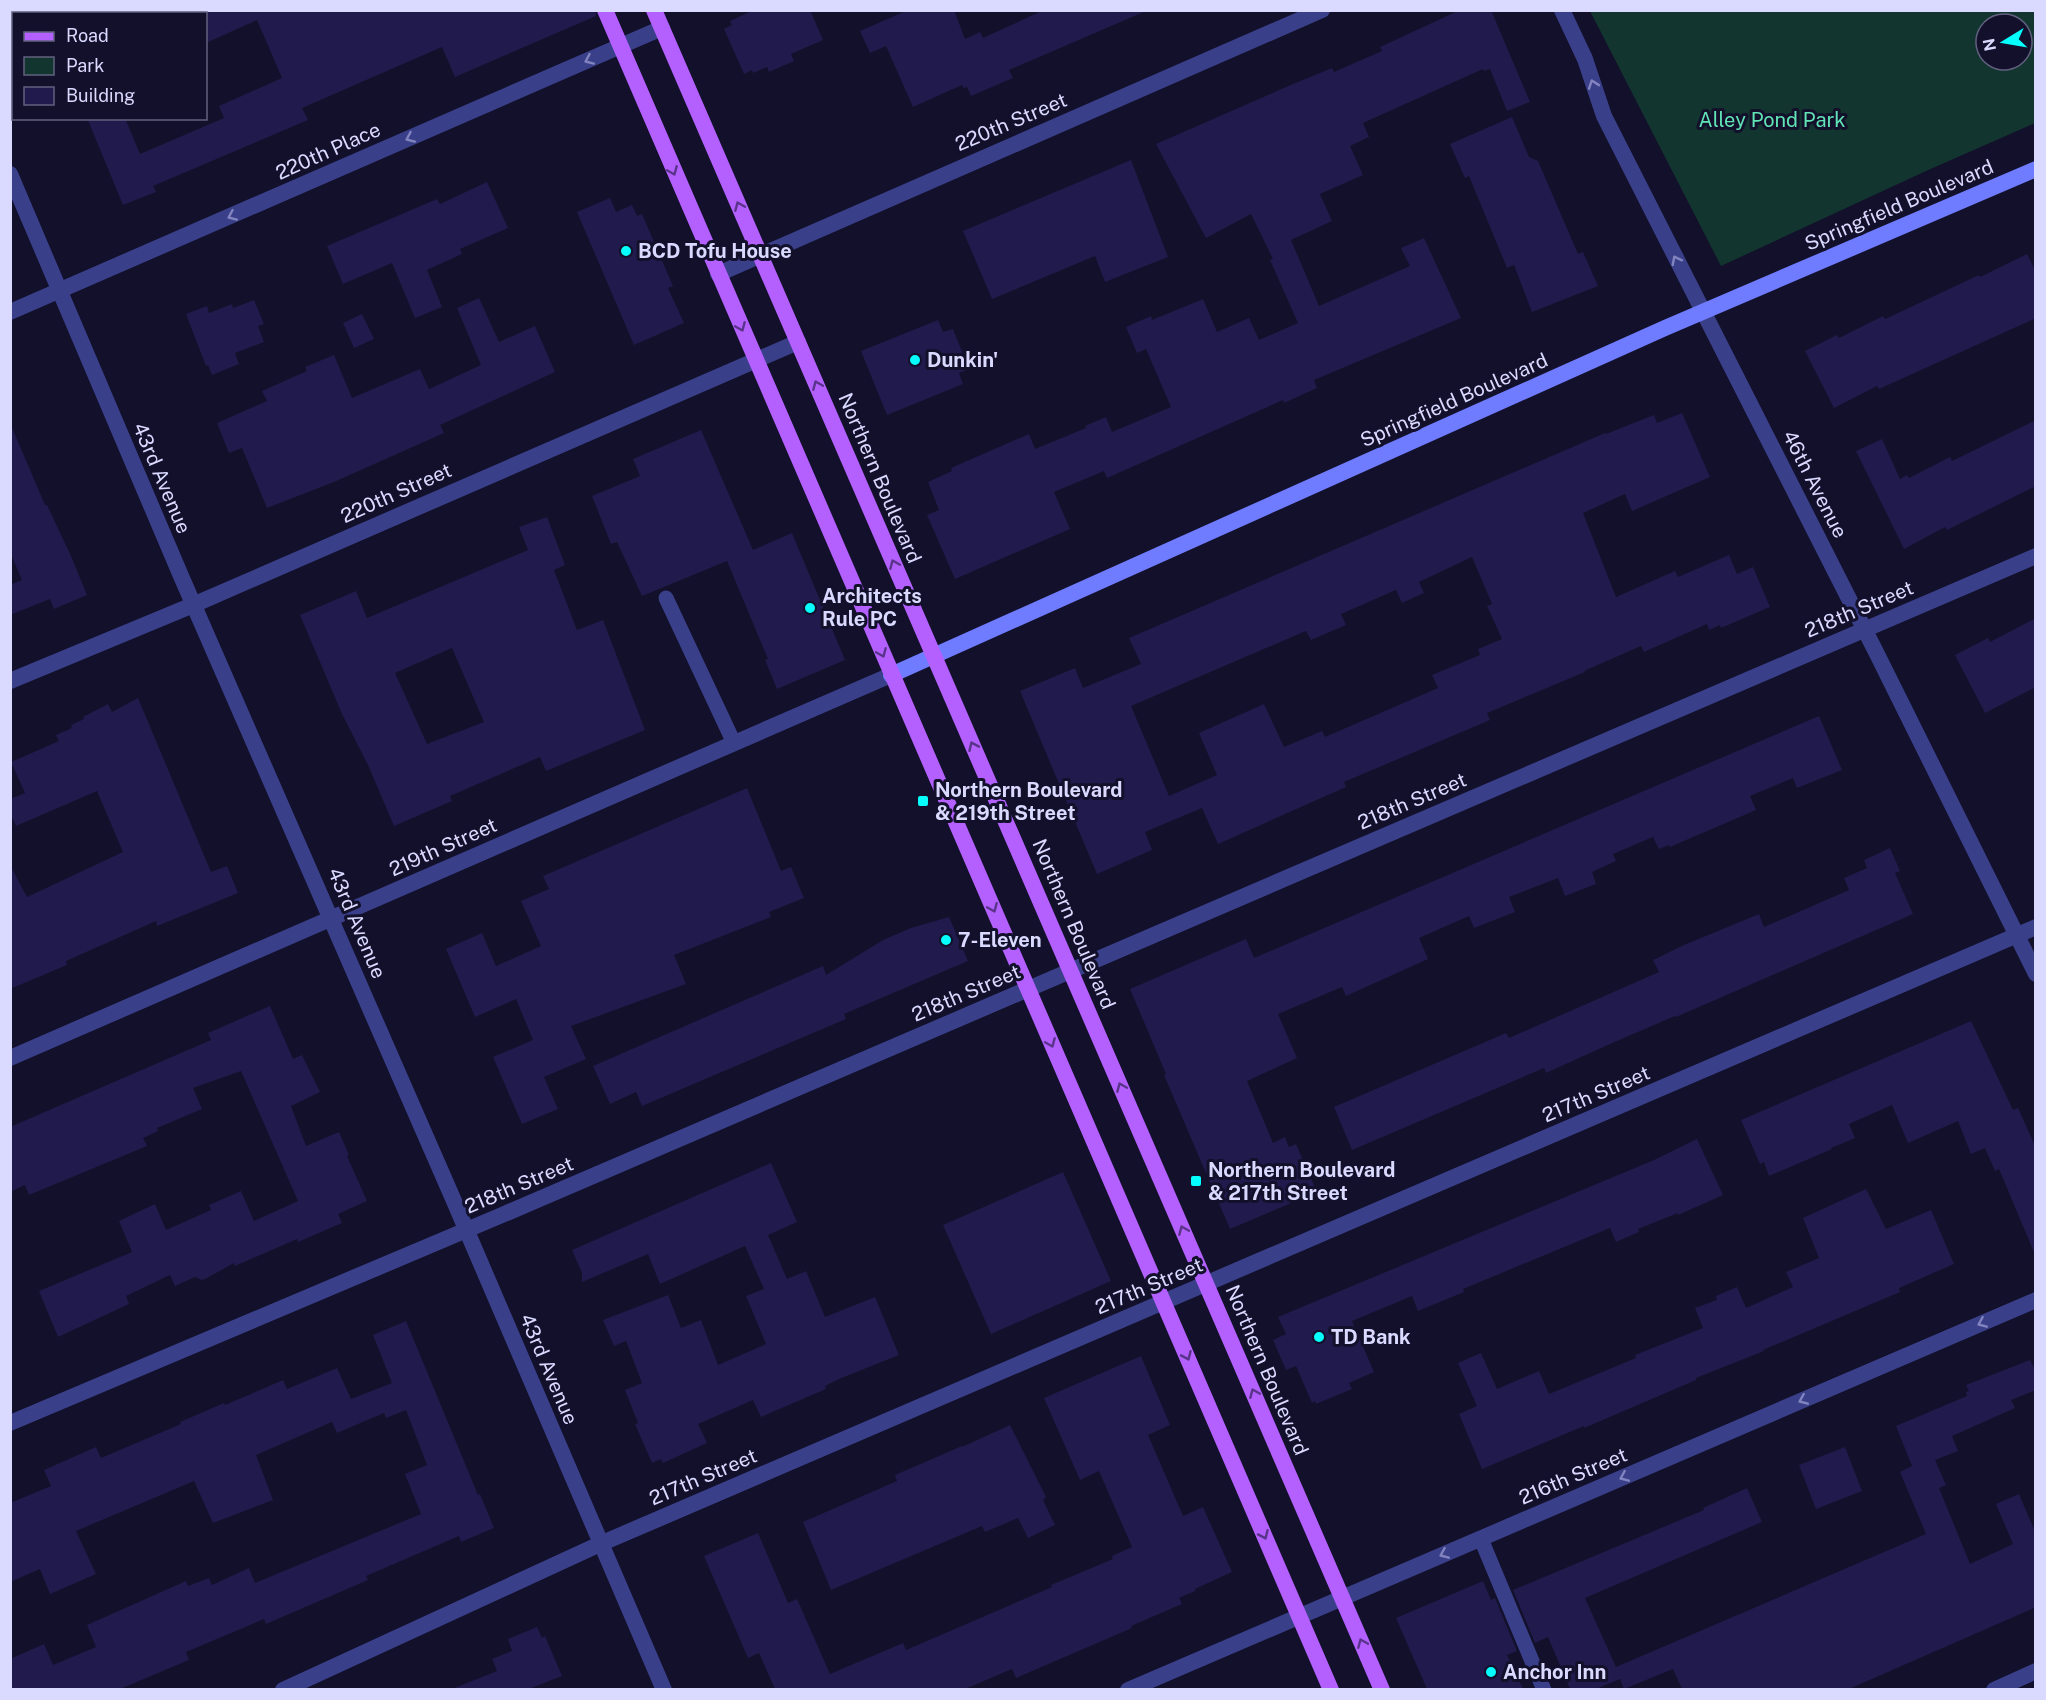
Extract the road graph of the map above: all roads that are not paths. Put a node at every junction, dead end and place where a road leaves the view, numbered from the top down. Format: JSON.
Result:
{"nodes":[{"id":1,"x":605,"y":10,"type":"edge"},
{"id":2,"x":654,"y":10,"type":"edge"},
{"id":3,"x":1322,"y":10,"type":"edge"},
{"id":4,"x":1562,"y":10,"type":"edge"},
{"id":5,"x":662,"y":28,"type":"junction"},
{"id":6,"x":620,"y":46,"type":"junction"},
{"id":7,"x":2036,"y":169,"type":"edge"},
{"id":8,"x":10,"y":174,"type":"edge"},
{"id":9,"x":761,"y":255,"type":"junction"},
{"id":10,"x":718,"y":274,"type":"junction"},
{"id":11,"x":60,"y":291,"type":"junction"},
{"id":12,"x":1704,"y":311,"type":"junction"},
{"id":13,"x":10,"y":312,"type":"edge"},
{"id":14,"x":798,"y":342,"type":"junction"},
{"id":15,"x":755,"y":360,"type":"junction"},
{"id":16,"x":2036,"y":556,"type":"edge"},
{"id":17,"x":666,"y":598,"type":"dead end"},
{"id":18,"x":194,"y":604,"type":"junction"},
{"id":19,"x":1865,"y":629,"type":"junction"},
{"id":20,"x":934,"y":656,"type":"junction"},
{"id":21,"x":891,"y":675,"type":"junction"},
{"id":22,"x":10,"y":681,"type":"edge"},
{"id":23,"x":734,"y":743,"type":"junction"},
{"id":24,"x":332,"y":918,"type":"junction"},
{"id":25,"x":2036,"y":927,"type":"edge"},
{"id":26,"x":2017,"y":936,"type":"junction"},
{"id":27,"x":1071,"y":971,"type":"junction"},
{"id":28,"x":2036,"y":974,"type":"edge"},
{"id":29,"x":1028,"y":990,"type":"junction"},
{"id":30,"x":10,"y":1058,"type":"edge"},
{"id":31,"x":467,"y":1230,"type":"junction"},
{"id":32,"x":1206,"y":1284,"type":"junction"},
{"id":33,"x":2036,"y":1300,"type":"edge"},
{"id":34,"x":1163,"y":1303,"type":"junction"},
{"id":35,"x":10,"y":1423,"type":"edge"},
{"id":36,"x":1481,"y":1539,"type":"junction"},
{"id":37,"x":600,"y":1544,"type":"junction"},
{"id":38,"x":1342,"y":1597,"type":"junction"},
{"id":39,"x":1299,"y":1616,"type":"junction"},
{"id":40,"x":2036,"y":1671,"type":"edge"},
{"id":41,"x":283,"y":1689,"type":"edge"},
{"id":42,"x":664,"y":1689,"type":"edge"},
{"id":43,"x":1128,"y":1689,"type":"edge"},
{"id":44,"x":1331,"y":1689,"type":"edge"},
{"id":45,"x":1382,"y":1689,"type":"edge"},
{"id":46,"x":1545,"y":1689,"type":"edge"},
{"id":47,"x":1994,"y":1689,"type":"edge"}],
"edges":[{"from":1,"to":6,"type":"main road"},
{"from":2,"to":5,"type":"main road","name":"Northern Boulevard"},
{"from":3,"to":9,"type":"street","name":"220th Street"},
{"from":12,"to":4,"type":"street","name":"46th Avenue","one_way":true},
{"from":5,"to":6,"type":"street","name":"220th Place"},
{"from":9,"to":5,"type":"main road","name":"Northern Boulevard","one_way":true},
{"from":6,"to":10,"type":"main road","one_way":true},
{"from":6,"to":11,"type":"street","name":"220th Place","one_way":true},
{"from":7,"to":12,"type":"main road","name":"Springfield Boulevard"},
{"from":8,"to":11,"type":"street","name":"43rd Avenue"},
{"from":9,"to":10,"type":"street","name":"220th Street"},
{"from":9,"to":14,"type":"main road","name":"Northern Boulevard"},
{"from":10,"to":15,"type":"main road","one_way":true},
{"from":11,"to":13,"type":"street","name":"220th Place"},
{"from":11,"to":18,"type":"street","name":"43rd Avenue"},
{"from":12,"to":19,"type":"street","name":"46th Avenue"},
{"from":12,"to":20,"type":"main road","name":"Springfield Boulevard"},
{"from":14,"to":15,"type":"street","name":"220th Street"},
{"from":20,"to":14,"type":"main road","name":"Northern Boulevard","one_way":true},
{"from":15,"to":18,"type":"street","name":"220th Street"},
{"from":15,"to":21,"type":"main road","one_way":true},
{"from":16,"to":19,"type":"street","name":"218th Street"},
{"from":17,"to":23,"type":"lane"},
{"from":18,"to":22,"type":"street","name":"220th Street"},
{"from":18,"to":24,"type":"street","name":"43rd Avenue"},
{"from":19,"to":26,"type":"street","name":"46th Avenue"},
{"from":19,"to":27,"type":"street","name":"218th Street"},
{"from":20,"to":21,"type":"main road","name":"Springfield Boulevard"},
{"from":27,"to":20,"type":"main road","name":"Northern Boulevard","one_way":true},
{"from":21,"to":23,"type":"street","name":"219th Street"},
{"from":21,"to":29,"type":"main road","one_way":true},
{"from":23,"to":24,"type":"street","name":"219th Street"},
{"from":24,"to":30,"type":"street","name":"219th Street"},
{"from":24,"to":31,"type":"street","name":"43rd Avenue"},
{"from":25,"to":26,"type":"street","name":"217th Street"},
{"from":26,"to":28,"type":"street","name":"46th Avenue"},
{"from":26,"to":32,"type":"street","name":"217th Street"},
{"from":27,"to":29,"type":"street","name":"218th Street"},
{"from":32,"to":27,"type":"main road","name":"Northern Boulevard","one_way":true},
{"from":29,"to":31,"type":"street","name":"218th Street"},
{"from":29,"to":34,"type":"main road","one_way":true},
{"from":31,"to":35,"type":"street","name":"218th Street"},
{"from":31,"to":37,"type":"street","name":"43rd Avenue"},
{"from":32,"to":34,"type":"street","name":"217th Street"},
{"from":38,"to":32,"type":"main road","name":"Northern Boulevard","one_way":true},
{"from":33,"to":36,"type":"street","name":"216th Street","one_way":true},
{"from":34,"to":37,"type":"street","name":"217th Street"},
{"from":34,"to":39,"type":"main road","one_way":true},
{"from":36,"to":38,"type":"street","name":"216th Street","one_way":true},
{"from":36,"to":46,"type":"lane"},
{"from":37,"to":41,"type":"street","name":"217th Street"},
{"from":37,"to":42,"type":"street","name":"43rd Avenue"},
{"from":38,"to":39,"type":"street","name":"216th Street"},
{"from":45,"to":38,"type":"main road","name":"Northern Boulevard","one_way":true},
{"from":39,"to":43,"type":"street","name":"216th Street"},
{"from":39,"to":44,"type":"main road"},
{"from":40,"to":47,"type":"street"}]}
